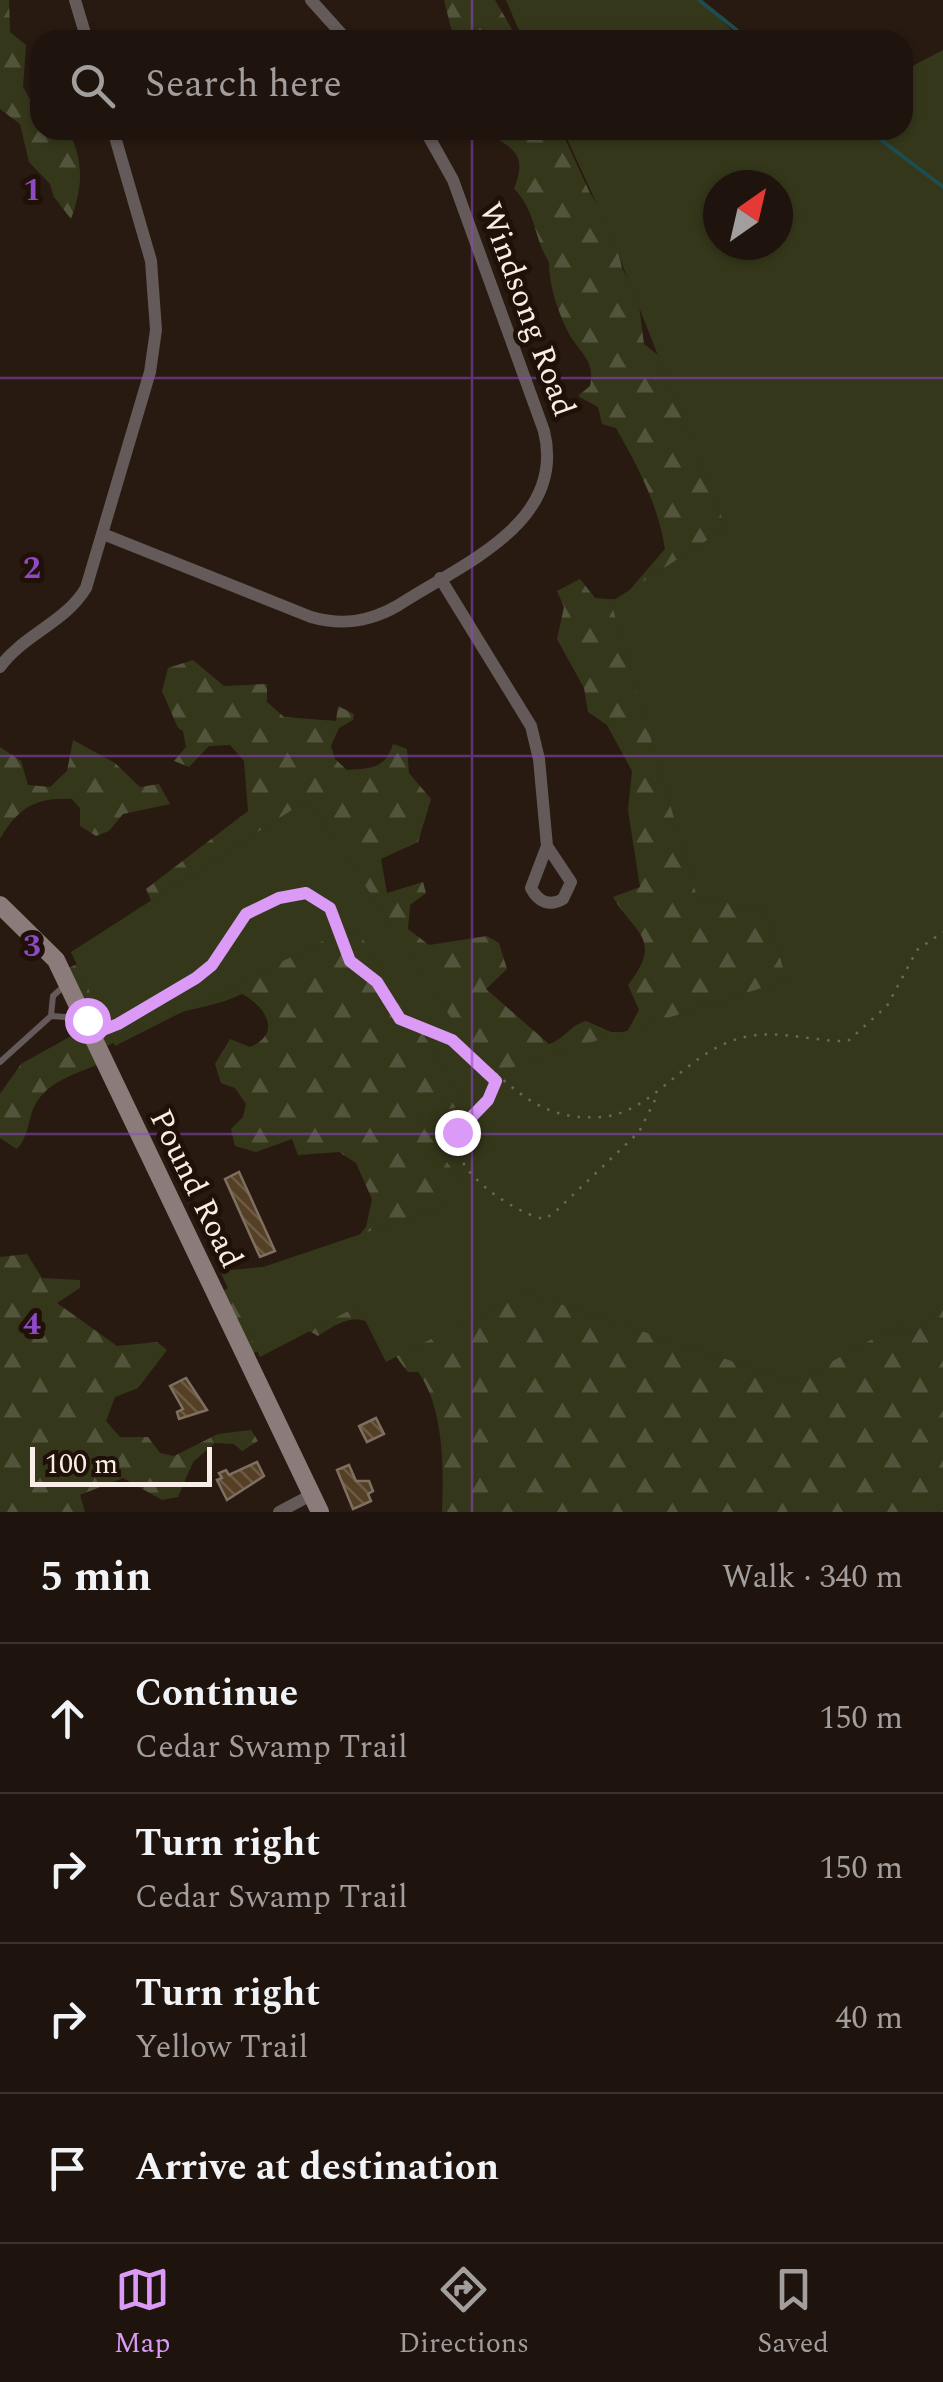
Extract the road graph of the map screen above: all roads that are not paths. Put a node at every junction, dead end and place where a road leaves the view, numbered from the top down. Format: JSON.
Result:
{"nodes":[{"id":1,"x":75,"y":0,"type":"edge"},
{"id":2,"x":311,"y":0,"type":"edge"},
{"id":3,"x":84,"y":30,"type":"edge"},
{"id":4,"x":338,"y":30,"type":"edge"},
{"id":5,"x":116,"y":140,"type":"edge"},
{"id":6,"x":431,"y":140,"type":"edge"},
{"id":7,"x":103,"y":534,"type":"junction"},
{"id":8,"x":440,"y":578,"type":"junction"},
{"id":9,"x":0,"y":666,"type":"edge"},
{"id":10,"x":547,"y":846,"type":"dead end"},
{"id":11,"x":0,"y":905,"type":"edge"},
{"id":12,"x":68,"y":983,"type":"junction"},
{"id":13,"x":51,"y":1016,"type":"junction"},
{"id":14,"x":90,"y":1027,"type":"junction"},
{"id":15,"x":0,"y":1062,"type":"edge"},
{"id":16,"x":316,"y":1504,"type":"edge"},
{"id":17,"x":279,"y":1512,"type":"edge"}],
"edges":[{"from":1,"to":3,"type":"street"},
{"from":2,"to":4,"type":"street"},
{"from":5,"to":7,"type":"street"},
{"from":6,"to":8,"type":"street","name":"Windsong Road"},
{"from":7,"to":8,"type":"street","name":"Windsong Road"},
{"from":7,"to":9,"type":"street"},
{"from":8,"to":10,"type":"street"},
{"from":11,"to":12,"type":"street","name":"Pound Road"},
{"from":12,"to":13,"type":"lane"},
{"from":12,"to":14,"type":"street","name":"Pound Road"},
{"from":13,"to":14,"type":"lane"},
{"from":13,"to":15,"type":"lane"},
{"from":14,"to":16,"type":"street","name":"Pound Road"},
{"from":16,"to":17,"type":"street"}]}
